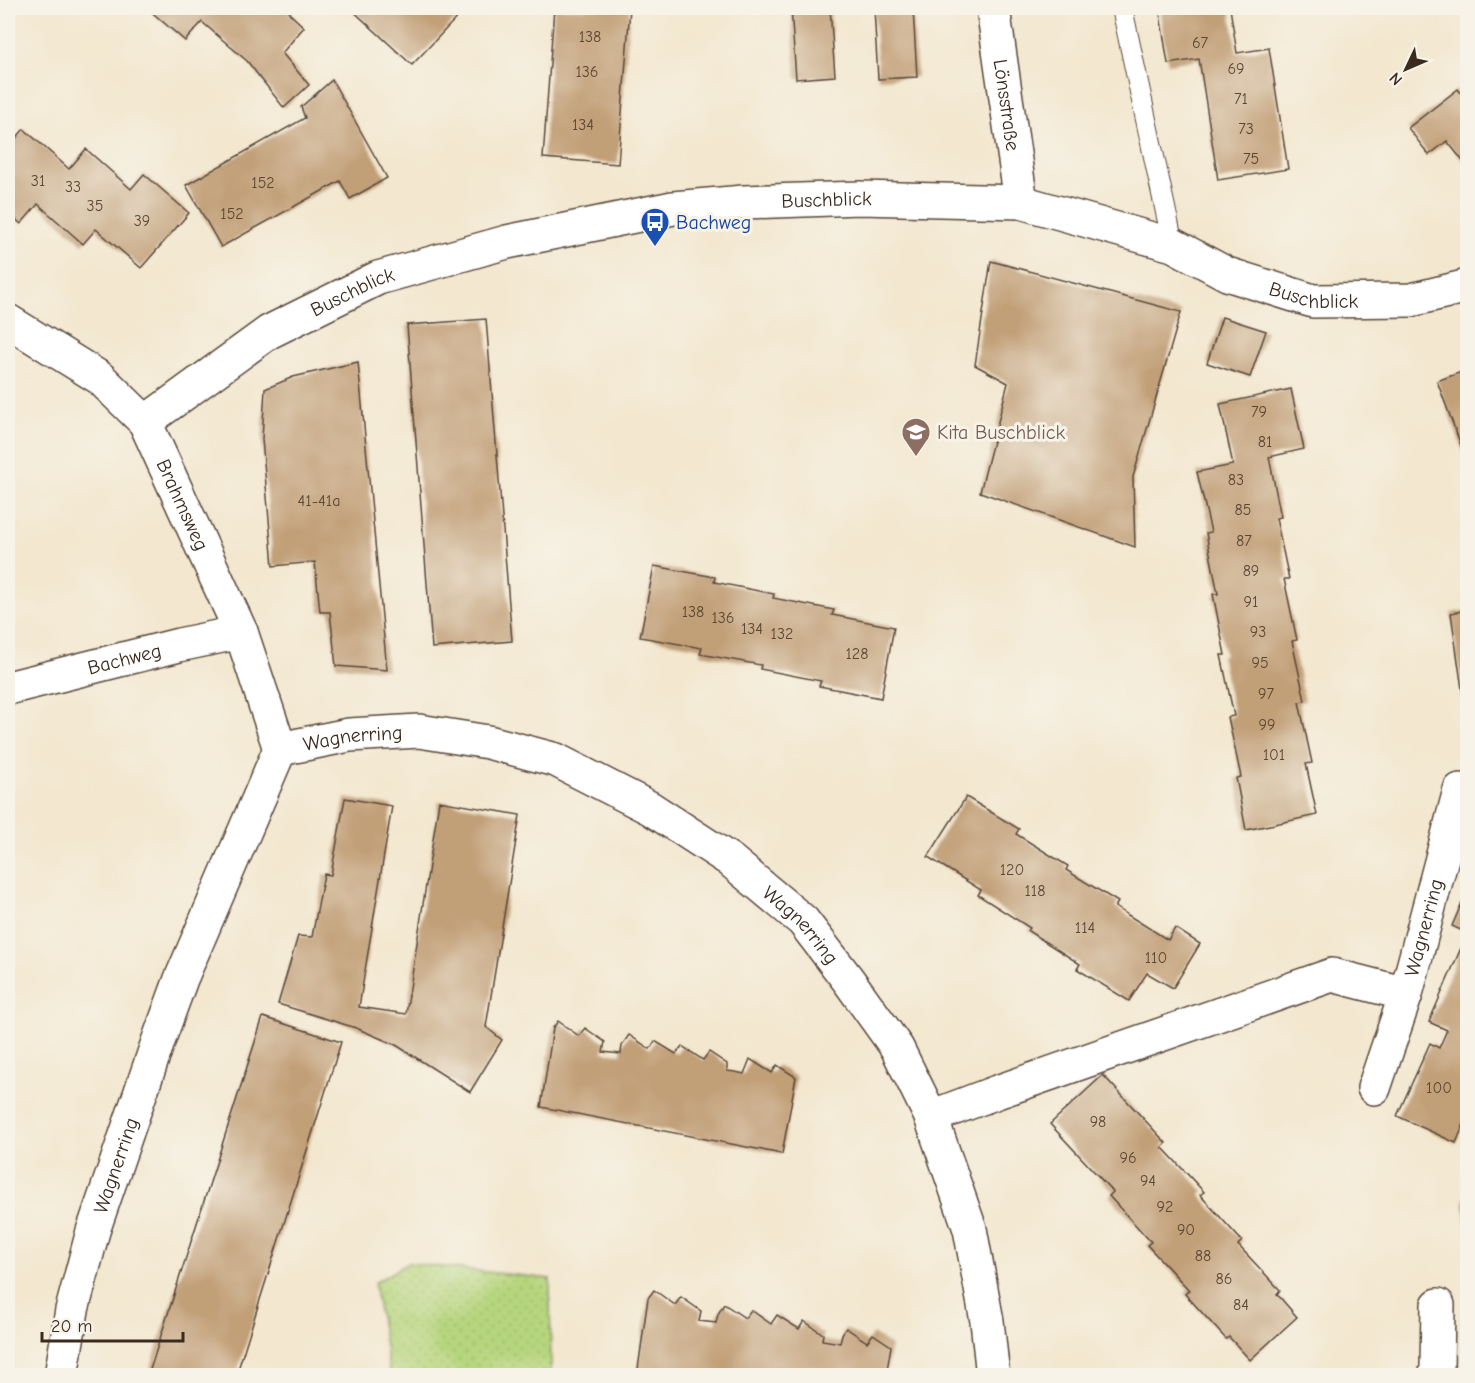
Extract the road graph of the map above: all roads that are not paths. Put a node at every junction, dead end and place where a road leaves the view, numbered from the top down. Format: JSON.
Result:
{"nodes":[{"id":1,"x":993,"y":8,"type":"edge"},
{"id":2,"x":1122,"y":8,"type":"edge"},
{"id":3,"x":1021,"y":202,"type":"junction"},
{"id":4,"x":1173,"y":245,"type":"junction"},
{"id":5,"x":1467,"y":286,"type":"edge"},
{"id":6,"x":8,"y":321,"type":"edge"},
{"id":7,"x":145,"y":422,"type":"junction"},
{"id":8,"x":241,"y":632,"type":"junction"},
{"id":9,"x":8,"y":688,"type":"edge"},
{"id":10,"x":280,"y":749,"type":"junction"},
{"id":11,"x":1460,"y":790,"type":"dead end"},
{"id":12,"x":1406,"y":994,"type":"junction"},
{"id":13,"x":1374,"y":1088,"type":"dead end"},
{"id":14,"x":931,"y":1117,"type":"junction"},
{"id":15,"x":1438,"y":1305,"type":"dead end"},
{"id":16,"x":61,"y":1376,"type":"edge"},
{"id":17,"x":993,"y":1376,"type":"edge"},
{"id":18,"x":1435,"y":1376,"type":"edge"}],
"edges":[{"from":1,"to":3,"type":"street","name":"Lönsstraße"},
{"from":2,"to":4,"type":"lane"},
{"from":3,"to":4,"type":"street","name":"Buschblick"},
{"from":3,"to":7,"type":"street","name":"Buschblick"},
{"from":4,"to":5,"type":"street","name":"Buschblick"},
{"from":6,"to":7,"type":"street","name":"Brahmsweg"},
{"from":7,"to":8,"type":"street","name":"Brahmsweg"},
{"from":8,"to":9,"type":"street","name":"Bachweg"},
{"from":8,"to":10,"type":"street","name":"Brahmsweg"},
{"from":10,"to":14,"type":"street","name":"Wagnerring"},
{"from":10,"to":16,"type":"street","name":"Wagnerring"},
{"from":11,"to":12,"type":"street","name":"Wagnerring"},
{"from":12,"to":13,"type":"street","name":"Wagnerring"},
{"from":12,"to":14,"type":"street","name":"Wagnerring"},
{"from":14,"to":17,"type":"street","name":"Wagnerring"},
{"from":15,"to":18,"type":"street"}]}
